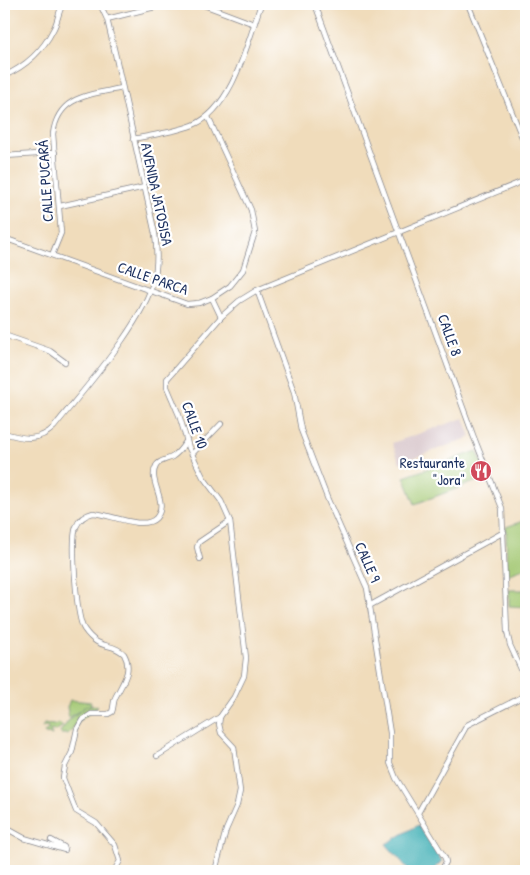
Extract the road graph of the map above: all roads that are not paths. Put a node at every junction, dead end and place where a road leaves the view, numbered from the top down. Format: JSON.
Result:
{"nodes":[{"id":1,"x":63,"y":4,"type":"edge"},
{"id":2,"x":100,"y":4,"type":"edge"},
{"id":3,"x":167,"y":4,"type":"edge"},
{"id":4,"x":201,"y":4,"type":"edge"},
{"id":5,"x":261,"y":4,"type":"edge"},
{"id":6,"x":315,"y":4,"type":"edge"},
{"id":7,"x":468,"y":4,"type":"edge"},
{"id":8,"x":107,"y":19,"type":"junction"},
{"id":9,"x":254,"y":24,"type":"junction"},
{"id":10,"x":4,"y":76,"type":"edge"},
{"id":11,"x":122,"y":88,"type":"junction"},
{"id":12,"x":208,"y":117,"type":"junction"},
{"id":13,"x":133,"y":140,"type":"junction"},
{"id":14,"x":526,"y":147,"type":"edge"},
{"id":15,"x":55,"y":153,"type":"junction"},
{"id":16,"x":4,"y":156,"type":"edge"},
{"id":17,"x":526,"y":180,"type":"edge"},
{"id":18,"x":145,"y":187,"type":"junction"},
{"id":19,"x":60,"y":206,"type":"junction"},
{"id":20,"x":399,"y":232,"type":"junction"},
{"id":21,"x":4,"y":238,"type":"edge"},
{"id":22,"x":52,"y":255,"type":"junction"},
{"id":23,"x":258,"y":290,"type":"junction"},
{"id":24,"x":151,"y":291,"type":"junction"},
{"id":25,"x":212,"y":298,"type":"junction"},
{"id":26,"x":220,"y":317,"type":"junction"},
{"id":27,"x":4,"y":335,"type":"edge"},
{"id":28,"x":65,"y":362,"type":"dead end"},
{"id":29,"x":221,"y":424,"type":"dead end"},
{"id":30,"x":4,"y":433,"type":"edge"},
{"id":31,"x":187,"y":440,"type":"junction"},
{"id":32,"x":192,"y":454,"type":"junction"},
{"id":33,"x":230,"y":521,"type":"junction"},
{"id":34,"x":504,"y":532,"type":"junction"},
{"id":35,"x":200,"y":560,"type":"dead end"},
{"id":36,"x":369,"y":606,"type":"junction"},
{"id":37,"x":526,"y":680,"type":"edge"},
{"id":38,"x":526,"y":694,"type":"edge"},
{"id":39,"x":220,"y":717,"type":"junction"},
{"id":40,"x":157,"y":756,"type":"dead end"},
{"id":41,"x":418,"y":813,"type":"junction"},
{"id":42,"x":4,"y":827,"type":"edge"},
{"id":43,"x":51,"y":840,"type":"dead end"},
{"id":44,"x":114,"y":871,"type":"edge"},
{"id":45,"x":215,"y":871,"type":"edge"},
{"id":46,"x":441,"y":871,"type":"edge"}],
"edges":[{"from":1,"to":10,"type":"street"},
{"from":2,"to":8,"type":"street","name":"AVENIDA JATOSISA"},
{"from":3,"to":8,"type":"street"},
{"from":4,"to":9,"type":"street"},
{"from":5,"to":9,"type":"street"},
{"from":6,"to":20,"type":"street","name":"CALLE 8"},
{"from":7,"to":14,"type":"street"},
{"from":8,"to":11,"type":"street","name":"AVENIDA JATOSISA"},
{"from":9,"to":12,"type":"street"},
{"from":11,"to":13,"type":"street","name":"AVENIDA JATOSISA"},
{"from":11,"to":15,"type":"street","name":"CALLE PUCARÁ"},
{"from":12,"to":13,"type":"street"},
{"from":12,"to":25,"type":"street","name":"CALLE PARCA"},
{"from":13,"to":18,"type":"street","name":"AVENIDA JATOSISA"},
{"from":15,"to":16,"type":"street"},
{"from":15,"to":19,"type":"street","name":"CALLE PUCARÁ"},
{"from":17,"to":20,"type":"street","name":"CALLE 10"},
{"from":18,"to":19,"type":"street"},
{"from":18,"to":24,"type":"street","name":"AVENIDA JATOSISA"},
{"from":19,"to":22,"type":"street","name":"CALLE PUCARÁ"},
{"from":20,"to":23,"type":"street","name":"CALLE 10"},
{"from":20,"to":34,"type":"street","name":"CALLE 8"},
{"from":21,"to":22,"type":"street","name":"CALLE PARCA"},
{"from":22,"to":24,"type":"street","name":"CALLE PARCA"},
{"from":23,"to":26,"type":"street","name":"CALLE 10"},
{"from":23,"to":36,"type":"street","name":"CALLE 9"},
{"from":24,"to":25,"type":"street","name":"CALLE PARCA"},
{"from":24,"to":30,"type":"street","name":"AVENIDA JATOSISA"},
{"from":25,"to":26,"type":"street"},
{"from":26,"to":31,"type":"street","name":"CALLE 10"},
{"from":27,"to":28,"type":"street"},
{"from":29,"to":32,"type":"street"},
{"from":31,"to":32,"type":"street","name":"CALLE 10"},
{"from":31,"to":44,"type":"street"},
{"from":32,"to":33,"type":"street","name":"CALLE 10"},
{"from":33,"to":35,"type":"street"},
{"from":33,"to":39,"type":"street","name":"CALLE 10"},
{"from":34,"to":36,"type":"street"},
{"from":34,"to":37,"type":"street","name":"CALLE 8"},
{"from":36,"to":41,"type":"street","name":"CALLE 9"},
{"from":38,"to":41,"type":"street"},
{"from":39,"to":40,"type":"street"},
{"from":39,"to":45,"type":"street"},
{"from":41,"to":46,"type":"street","name":"CALLE 9"},
{"from":42,"to":43,"type":"street"}]}
